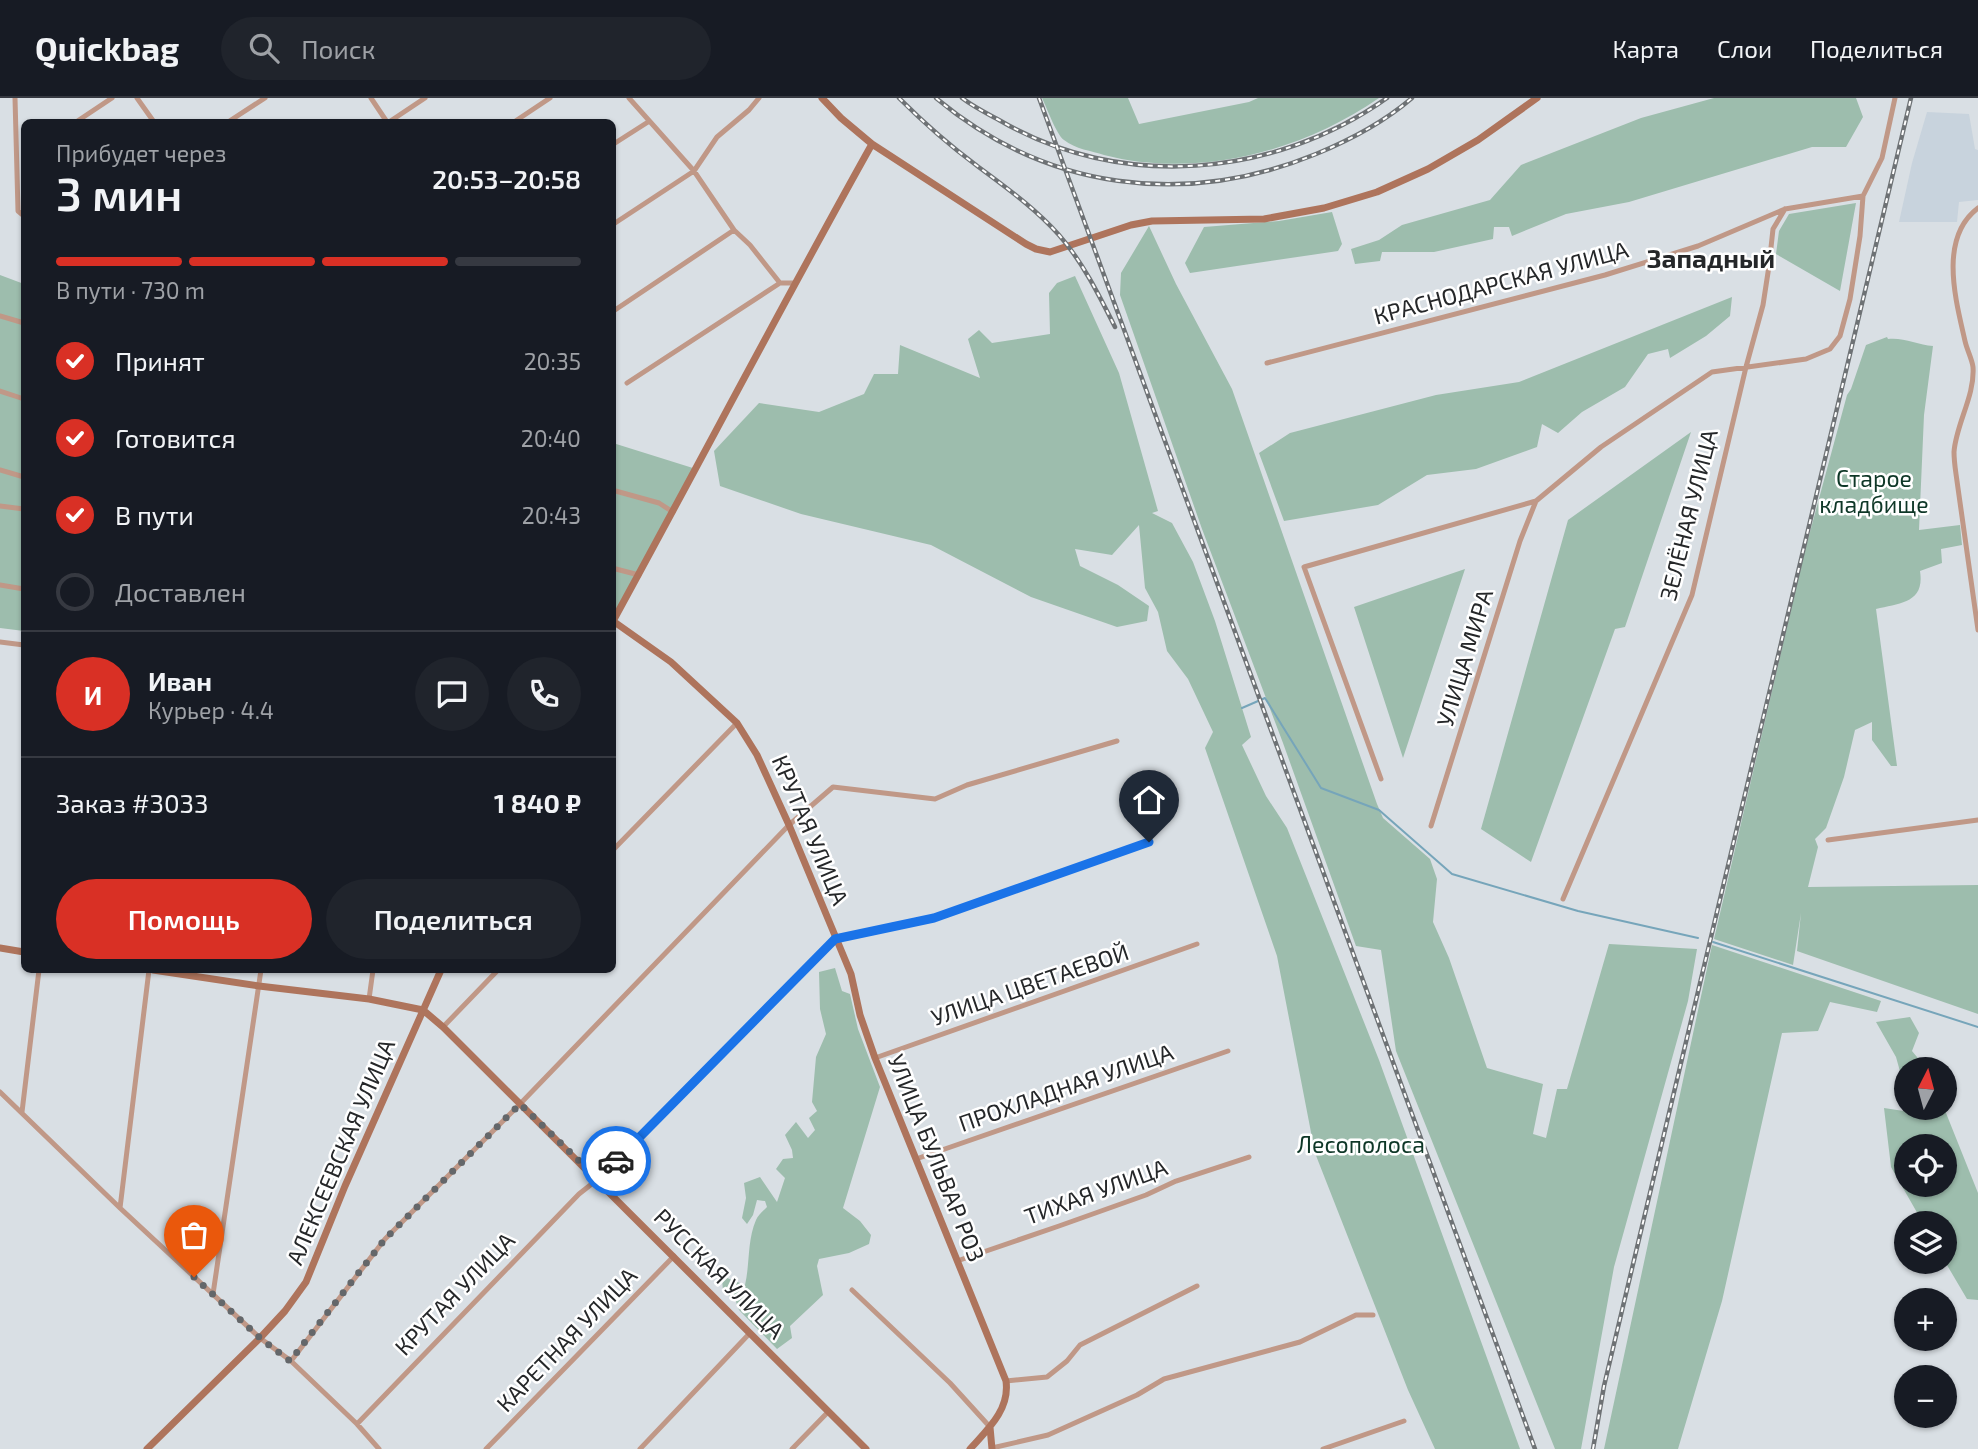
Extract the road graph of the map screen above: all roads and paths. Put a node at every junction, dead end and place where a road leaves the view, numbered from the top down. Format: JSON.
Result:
{"nodes":[{"id":1,"x":15,"y":98,"type":"edge"},
{"id":2,"x":112,"y":98,"type":"edge"},
{"id":3,"x":137,"y":98,"type":"edge"},
{"id":4,"x":250,"y":98,"type":"edge"},
{"id":5,"x":265,"y":98,"type":"edge"},
{"id":6,"x":371,"y":98,"type":"edge"},
{"id":7,"x":425,"y":98,"type":"edge"},
{"id":8,"x":550,"y":98,"type":"edge"},
{"id":9,"x":629,"y":98,"type":"edge"},
{"id":10,"x":759,"y":98,"type":"edge"},
{"id":11,"x":822,"y":98,"type":"edge"},
{"id":12,"x":1537,"y":98,"type":"edge"},
{"id":13,"x":1895,"y":98,"type":"edge"},
{"id":14,"x":255,"y":105,"type":"junction"},
{"id":15,"x":80,"y":119,"type":"edge"},
{"id":16,"x":152,"y":119,"type":"edge"},
{"id":17,"x":233,"y":119,"type":"edge"},
{"id":18,"x":386,"y":119,"type":"edge"},
{"id":19,"x":393,"y":119,"type":"edge"},
{"id":20,"x":518,"y":119,"type":"edge"},
{"id":21,"x":648,"y":122,"type":"junction"},
{"id":22,"x":616,"y":142,"type":"edge"},
{"id":23,"x":872,"y":144,"type":"junction"},
{"id":24,"x":15,"y":153,"type":"junction"},
{"id":25,"x":21,"y":153,"type":"edge"},
{"id":26,"x":694,"y":170,"type":"junction"},
{"id":27,"x":1863,"y":196,"type":"junction"},
{"id":28,"x":1978,"y":208,"type":"edge"},
{"id":29,"x":1785,"y":209,"type":"junction"},
{"id":30,"x":21,"y":214,"type":"edge"},
{"id":31,"x":616,"y":222,"type":"edge"},
{"id":32,"x":734,"y":230,"type":"junction"},
{"id":33,"x":780,"y":283,"type":"junction"},
{"id":34,"x":794,"y":283,"type":"junction"},
{"id":35,"x":616,"y":309,"type":"edge"},
{"id":36,"x":0,"y":316,"type":"edge"},
{"id":37,"x":21,"y":322,"type":"edge"},
{"id":38,"x":1267,"y":363,"type":"dead end"},
{"id":39,"x":1975,"y":366,"type":"edge"},
{"id":40,"x":1746,"y":367,"type":"junction"},
{"id":41,"x":627,"y":383,"type":"dead end"},
{"id":42,"x":0,"y":391,"type":"edge"},
{"id":43,"x":21,"y":398,"type":"edge"},
{"id":44,"x":0,"y":470,"type":"edge"},
{"id":45,"x":21,"y":476,"type":"edge"},
{"id":46,"x":616,"y":491,"type":"edge"},
{"id":47,"x":1536,"y":501,"type":"junction"},
{"id":48,"x":0,"y":506,"type":"edge"},
{"id":49,"x":21,"y":509,"type":"edge"},
{"id":50,"x":673,"y":512,"type":"junction"},
{"id":51,"x":616,"y":569,"type":"edge"},
{"id":52,"x":639,"y":575,"type":"junction"},
{"id":53,"x":0,"y":585,"type":"edge"},
{"id":54,"x":21,"y":588,"type":"edge"},
{"id":55,"x":616,"y":617,"type":"edge"},
{"id":56,"x":616,"y":624,"type":"edge"},
{"id":57,"x":1978,"y":630,"type":"edge"},
{"id":58,"x":0,"y":642,"type":"edge"},
{"id":59,"x":21,"y":645,"type":"edge"},
{"id":60,"x":737,"y":723,"type":"junction"},
{"id":61,"x":1117,"y":741,"type":"dead end"},
{"id":62,"x":1381,"y":779,"type":"dead end"},
{"id":63,"x":1978,"y":820,"type":"edge"},
{"id":64,"x":789,"y":825,"type":"junction"},
{"id":65,"x":1431,"y":826,"type":"dead end"},
{"id":66,"x":1828,"y":840,"type":"dead end"},
{"id":67,"x":1149,"y":842,"type":"dead end"},
{"id":68,"x":616,"y":847,"type":"edge"},
{"id":69,"x":1563,"y":899,"type":"dead end"},
{"id":70,"x":835,"y":939,"type":"junction"},
{"id":71,"x":1197,"y":944,"type":"dead end"},
{"id":72,"x":0,"y":948,"type":"edge"},
{"id":73,"x":21,"y":952,"type":"edge"},
{"id":74,"x":39,"y":973,"type":"edge"},
{"id":75,"x":151,"y":973,"type":"edge"},
{"id":76,"x":171,"y":973,"type":"edge"},
{"id":77,"x":261,"y":973,"type":"edge"},
{"id":78,"x":373,"y":973,"type":"edge"},
{"id":79,"x":440,"y":973,"type":"edge"},
{"id":80,"x":495,"y":973,"type":"edge"},
{"id":81,"x":259,"y":986,"type":"junction"},
{"id":82,"x":369,"y":999,"type":"junction"},
{"id":83,"x":423,"y":1010,"type":"junction"},
{"id":84,"x":443,"y":1027,"type":"junction"},
{"id":85,"x":1228,"y":1051,"type":"dead end"},
{"id":86,"x":875,"y":1058,"type":"junction"},
{"id":87,"x":0,"y":1092,"type":"edge"},
{"id":88,"x":520,"y":1104,"type":"junction"},
{"id":89,"x":22,"y":1113,"type":"junction"},
{"id":90,"x":1248,"y":1157,"type":"dead end"},
{"id":91,"x":916,"y":1159,"type":"junction"},
{"id":92,"x":598,"y":1179,"type":"junction"},
{"id":93,"x":120,"y":1208,"type":"junction"},
{"id":94,"x":674,"y":1256,"type":"junction"},
{"id":95,"x":957,"y":1261,"type":"junction"},
{"id":96,"x":1197,"y":1286,"type":"dead end"},
{"id":97,"x":852,"y":1290,"type":"dead end"},
{"id":98,"x":213,"y":1294,"type":"junction"},
{"id":99,"x":1373,"y":1315,"type":"dead end"},
{"id":100,"x":750,"y":1333,"type":"junction"},
{"id":101,"x":260,"y":1338,"type":"junction"},
{"id":102,"x":290,"y":1361,"type":"junction"},
{"id":103,"x":1006,"y":1385,"type":"junction"},
{"id":104,"x":828,"y":1412,"type":"junction"},
{"id":105,"x":1405,"y":1421,"type":"dead end"},
{"id":106,"x":357,"y":1424,"type":"junction"},
{"id":107,"x":990,"y":1427,"type":"junction"},
{"id":108,"x":147,"y":1449,"type":"edge"},
{"id":109,"x":379,"y":1449,"type":"edge"},
{"id":110,"x":486,"y":1449,"type":"edge"},
{"id":111,"x":640,"y":1449,"type":"edge"},
{"id":112,"x":792,"y":1449,"type":"edge"},
{"id":113,"x":866,"y":1449,"type":"edge"},
{"id":114,"x":970,"y":1449,"type":"edge"},
{"id":115,"x":992,"y":1449,"type":"edge"},
{"id":116,"x":1324,"y":1449,"type":"edge"}],
"edges":[{"from":1,"to":24,"type":"street"},
{"from":2,"to":15,"type":"street"},
{"from":3,"to":16,"type":"street"},
{"from":4,"to":14,"type":"street"},
{"from":5,"to":14,"type":"street"},
{"from":6,"to":18,"type":"street"},
{"from":7,"to":19,"type":"street"},
{"from":8,"to":20,"type":"street"},
{"from":9,"to":21,"type":"street"},
{"from":10,"to":26,"type":"street"},
{"from":11,"to":23,"type":"street"},
{"from":12,"to":23,"type":"street"},
{"from":13,"to":27,"type":"street"},
{"from":14,"to":17,"type":"street"},
{"from":21,"to":22,"type":"street"},
{"from":21,"to":26,"type":"street"},
{"from":23,"to":34,"type":"street"},
{"from":24,"to":25,"type":"street"},
{"from":24,"to":30,"type":"street"},
{"from":26,"to":31,"type":"street"},
{"from":26,"to":32,"type":"street"},
{"from":27,"to":29,"type":"street","name":"КРАСНОДАРСКАЯ УЛИЦА"},
{"from":27,"to":40,"type":"street"},
{"from":28,"to":39,"type":"street"},
{"from":29,"to":38,"type":"street","name":"КРАСНОДАРСКАЯ УЛИЦА"},
{"from":29,"to":40,"type":"street","name":"ЗЕЛЁНАЯ УЛИЦА"},
{"from":32,"to":33,"type":"street"},
{"from":32,"to":35,"type":"street"},
{"from":33,"to":34,"type":"street"},
{"from":33,"to":41,"type":"street"},
{"from":34,"to":50,"type":"street"},
{"from":36,"to":37,"type":"street"},
{"from":39,"to":57,"type":"street"},
{"from":40,"to":47,"type":"street"},
{"from":40,"to":69,"type":"street","name":"ЗЕЛЁНАЯ УЛИЦА"},
{"from":42,"to":43,"type":"street"},
{"from":44,"to":45,"type":"street"},
{"from":46,"to":50,"type":"street"},
{"from":47,"to":62,"type":"street"},
{"from":47,"to":65,"type":"street","name":"УЛИЦА МИРА"},
{"from":48,"to":49,"type":"street"},
{"from":50,"to":52,"type":"street"},
{"from":51,"to":52,"type":"street"},
{"from":52,"to":55,"type":"street"},
{"from":53,"to":54,"type":"street"},
{"from":56,"to":60,"type":"street","name":"КРУТАЯ УЛИЦА"},
{"from":58,"to":59,"type":"street"},
{"from":60,"to":64,"type":"street","name":"КРУТАЯ УЛИЦА"},
{"from":60,"to":68,"type":"street"},
{"from":61,"to":64,"type":"street"},
{"from":63,"to":66,"type":"street"},
{"from":64,"to":70,"type":"street","name":"КРУТАЯ УЛИЦА"},
{"from":64,"to":88,"type":"street"},
{"from":67,"to":70,"type":"street"},
{"from":70,"to":86,"type":"street","name":"УЛИЦА БУЛЬВАР РОЗ"},
{"from":70,"to":92,"type":"street","name":"КРУТАЯ УЛИЦА"},
{"from":71,"to":86,"type":"street","name":"УЛИЦА ЦВЕТАЕВОЙ"},
{"from":72,"to":73,"type":"street"},
{"from":74,"to":89,"type":"street"},
{"from":75,"to":93,"type":"street"},
{"from":76,"to":81,"type":"street"},
{"from":77,"to":81,"type":"street"},
{"from":78,"to":82,"type":"street"},
{"from":79,"to":83,"type":"street","name":"АЛЕКСЕЕВСКАЯ УЛИЦА"},
{"from":80,"to":84,"type":"street"},
{"from":81,"to":82,"type":"street"},
{"from":81,"to":98,"type":"street"},
{"from":82,"to":83,"type":"street"},
{"from":83,"to":84,"type":"street","name":"РУССКАЯ УЛИЦА"},
{"from":83,"to":101,"type":"street","name":"АЛЕКСЕЕВСКАЯ УЛИЦА"},
{"from":84,"to":88,"type":"street","name":"РУССКАЯ УЛИЦА"},
{"from":85,"to":91,"type":"street","name":"ПРОХЛАДНАЯ УЛИЦА"},
{"from":86,"to":91,"type":"street","name":"УЛИЦА БУЛЬВАР РОЗ"},
{"from":87,"to":89,"type":"street"},
{"from":88,"to":92,"type":"street","name":"РУССКАЯ УЛИЦА"},
{"from":88,"to":102,"type":"street"},
{"from":89,"to":93,"type":"street"},
{"from":90,"to":95,"type":"street","name":"ТИХАЯ УЛИЦА"},
{"from":91,"to":95,"type":"street","name":"УЛИЦА БУЛЬВАР РОЗ"},
{"from":92,"to":94,"type":"street","name":"РУССКАЯ УЛИЦА"},
{"from":92,"to":106,"type":"street","name":"КРУТАЯ УЛИЦА"},
{"from":93,"to":98,"type":"street"},
{"from":94,"to":100,"type":"street","name":"РУССКАЯ УЛИЦА"},
{"from":94,"to":110,"type":"street","name":"КАРЕТНАЯ УЛИЦА"},
{"from":95,"to":103,"type":"street","name":"УЛИЦА БУЛЬВАР РОЗ"},
{"from":96,"to":103,"type":"street"},
{"from":97,"to":107,"type":"street"},
{"from":98,"to":101,"type":"street"},
{"from":99,"to":115,"type":"street"},
{"from":100,"to":104,"type":"street","name":"РУССКАЯ УЛИЦА"},
{"from":100,"to":111,"type":"street"},
{"from":101,"to":102,"type":"street"},
{"from":101,"to":108,"type":"street","name":"АЛЕКСЕЕВСКАЯ УЛИЦА"},
{"from":102,"to":106,"type":"street"},
{"from":103,"to":107,"type":"street"},
{"from":104,"to":112,"type":"street"},
{"from":104,"to":113,"type":"street","name":"РУССКАЯ УЛИЦА"},
{"from":105,"to":116,"type":"street"},
{"from":106,"to":109,"type":"street"},
{"from":107,"to":114,"type":"street"},
{"from":107,"to":115,"type":"street"}]}
